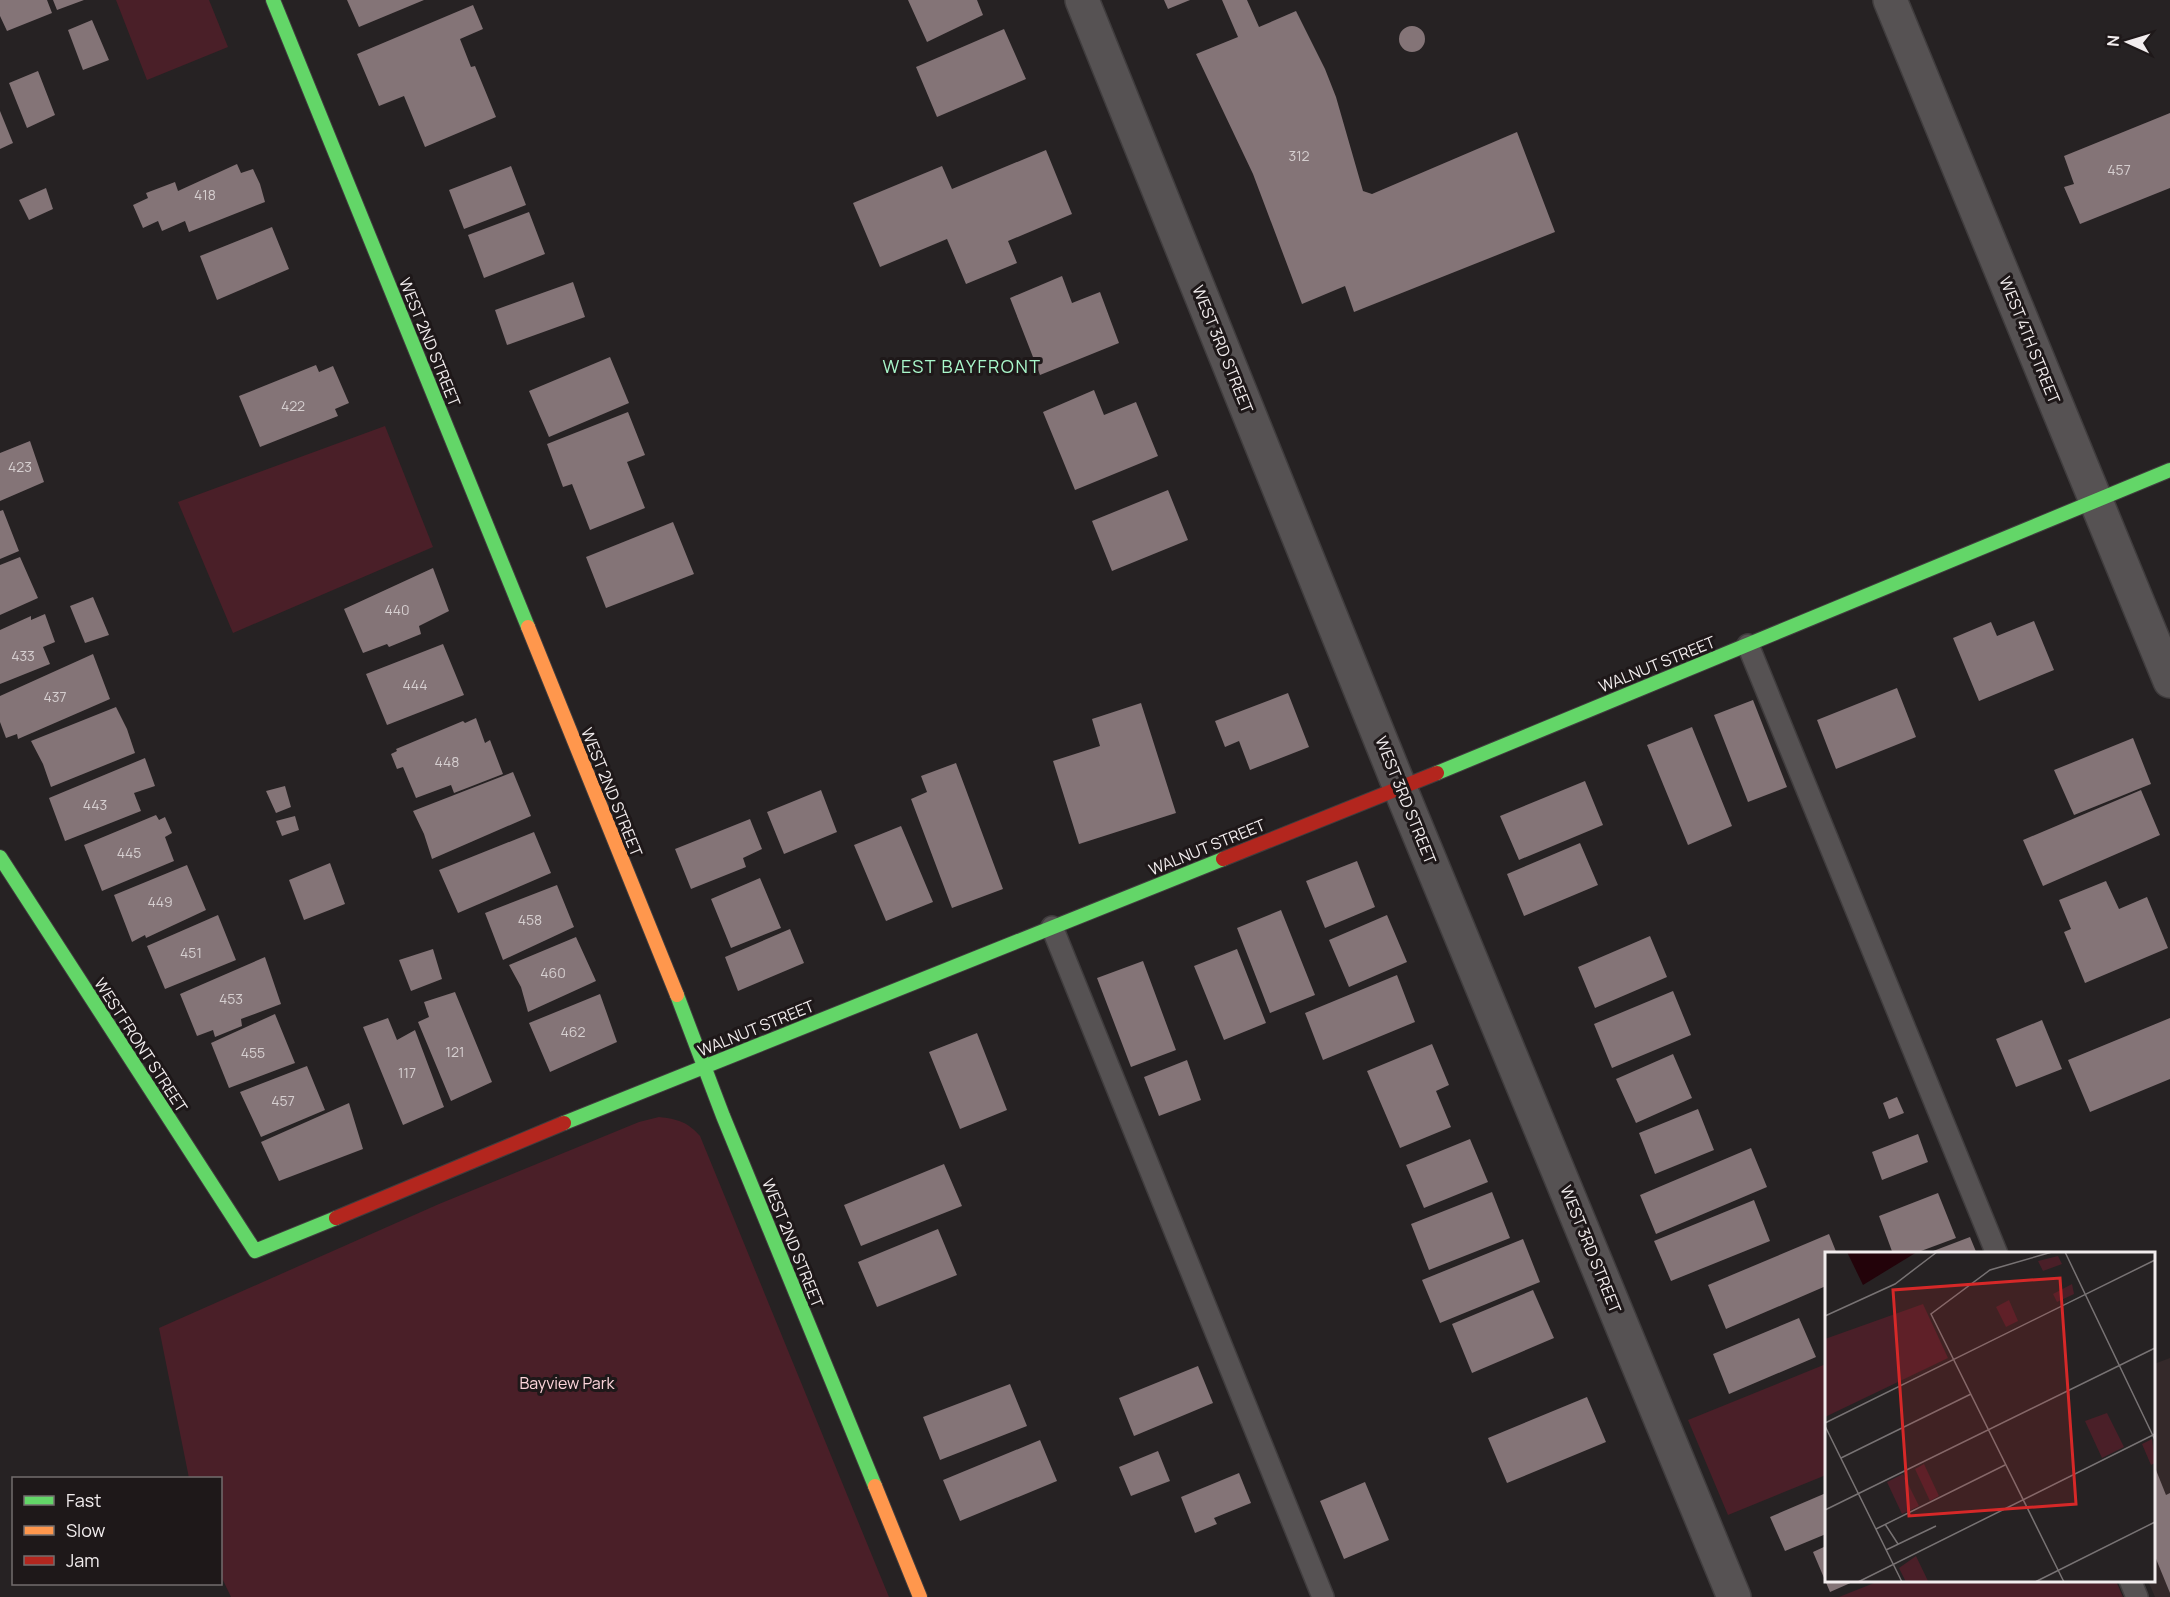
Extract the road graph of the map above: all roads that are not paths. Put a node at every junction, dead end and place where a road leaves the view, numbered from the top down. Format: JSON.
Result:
{"nodes":[{"id":1,"x":273,"y":0,"type":"edge"},
{"id":2,"x":1082,"y":0,"type":"edge"},
{"id":3,"x":1890,"y":0,"type":"edge"},
{"id":4,"x":2170,"y":470,"type":"edge"},
{"id":5,"x":2096,"y":501,"type":"junction"},
{"id":6,"x":1748,"y":645,"type":"junction"},
{"id":7,"x":2170,"y":681,"type":"edge"},
{"id":8,"x":1400,"y":788,"type":"junction"},
{"id":9,"x":0,"y":857,"type":"edge"},
{"id":10,"x":1052,"y":927,"type":"junction"},
{"id":11,"x":704,"y":1066,"type":"junction"},
{"id":12,"x":255,"y":1251,"type":"joint"},
{"id":13,"x":1996,"y":1252,"type":"edge"},
{"id":14,"x":2130,"y":1582,"type":"edge"},
{"id":15,"x":920,"y":1597,"type":"edge"},
{"id":16,"x":1323,"y":1597,"type":"edge"},
{"id":17,"x":1734,"y":1597,"type":"edge"},
{"id":18,"x":2137,"y":1597,"type":"edge"}],
"edges":[{"from":1,"to":11,"type":"street","name":"WEST 2ND STREET"},
{"from":2,"to":8,"type":"street","name":"WEST 3RD STREET"},
{"from":3,"to":5,"type":"street","name":"WEST 4TH STREET"},
{"from":4,"to":5,"type":"street","name":"WALNUT STREET"},
{"from":5,"to":6,"type":"street","name":"WALNUT STREET"},
{"from":5,"to":7,"type":"street","name":"WEST 4TH STREET"},
{"from":6,"to":8,"type":"street","name":"WALNUT STREET"},
{"from":6,"to":13,"type":"lane"},
{"from":8,"to":10,"type":"street","name":"WALNUT STREET"},
{"from":8,"to":17,"type":"street","name":"WEST 3RD STREET"},
{"from":9,"to":12,"type":"street","name":"WEST FRONT STREET"},
{"from":10,"to":11,"type":"street","name":"WALNUT STREET"},
{"from":10,"to":16,"type":"lane"},
{"from":11,"to":12,"type":"street","name":"WALNUT STREET"},
{"from":11,"to":15,"type":"street","name":"WEST 2ND STREET"},
{"from":14,"to":18,"type":"lane"}]}
